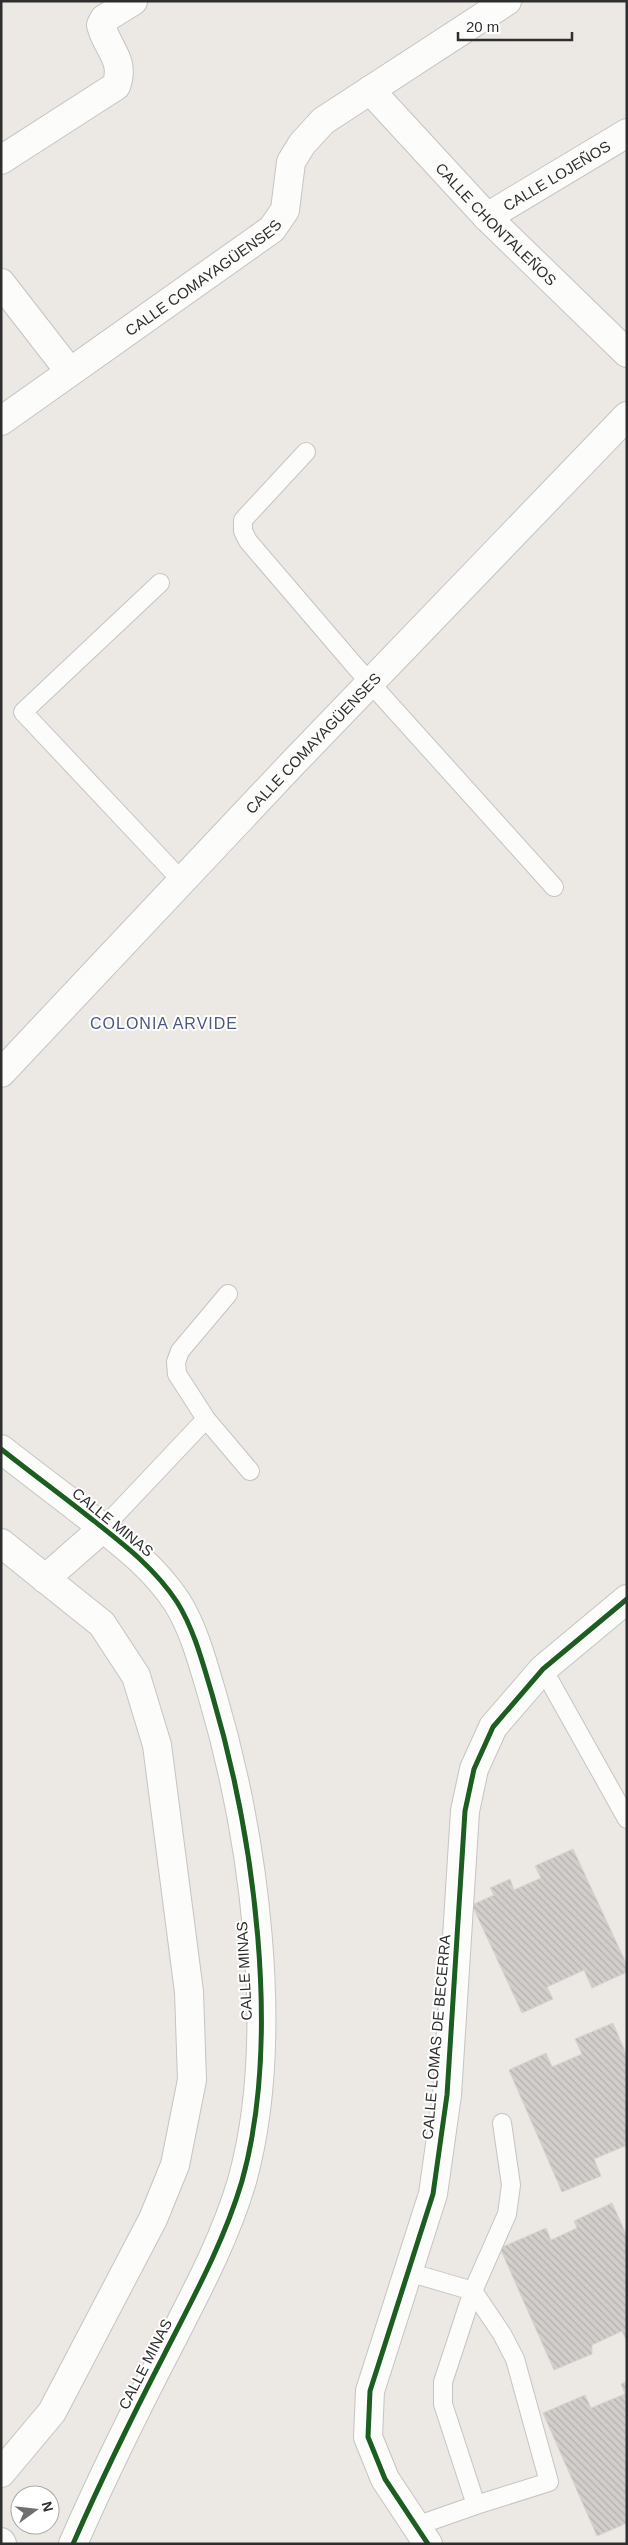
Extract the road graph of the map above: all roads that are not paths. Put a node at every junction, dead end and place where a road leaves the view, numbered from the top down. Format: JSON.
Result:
{"nodes":[{"id":1,"x":133,"y":1,"type":"edge"},
{"id":2,"x":507,"y":1,"type":"edge"},
{"id":3,"x":370,"y":90,"type":"junction"},
{"id":4,"x":627,"y":133,"type":"edge"},
{"id":5,"x":1,"y":160,"type":"edge"},
{"id":6,"x":487,"y":217,"type":"junction"},
{"id":7,"x":1,"y":283,"type":"edge"},
{"id":8,"x":627,"y":353,"type":"edge"},
{"id":9,"x":70,"y":372,"type":"junction"},
{"id":10,"x":627,"y":416,"type":"edge"},
{"id":11,"x":1,"y":421,"type":"edge"},
{"id":12,"x":306,"y":452,"type":"dead end"},
{"id":13,"x":160,"y":583,"type":"dead end"},
{"id":14,"x":370,"y":682,"type":"junction"},
{"id":15,"x":182,"y":881,"type":"junction"},
{"id":16,"x":554,"y":887,"type":"dead end"},
{"id":17,"x":1,"y":1073,"type":"edge"},
{"id":18,"x":228,"y":1294,"type":"dead end"},
{"id":19,"x":206,"y":1419,"type":"junction"},
{"id":20,"x":1,"y":1449,"type":"edge"},
{"id":21,"x":250,"y":1471,"type":"dead end"},
{"id":22,"x":103,"y":1528,"type":"junction"},
{"id":23,"x":1,"y":1543,"type":"edge"},
{"id":24,"x":45,"y":1579,"type":"junction"},
{"id":25,"x":627,"y":1600,"type":"edge"},
{"id":26,"x":543,"y":1669,"type":"junction"},
{"id":27,"x":627,"y":1819,"type":"edge"},
{"id":28,"x":502,"y":2123,"type":"dead end"},
{"id":29,"x":408,"y":2272,"type":"junction"},
{"id":30,"x":472,"y":2291,"type":"junction"},
{"id":31,"x":1,"y":2473,"type":"edge"},
{"id":32,"x":476,"y":2505,"type":"junction"},
{"id":33,"x":422,"y":2535,"type":"edge"},
{"id":34,"x":73,"y":2544,"type":"edge"}],
"edges":[{"from":1,"to":5,"type":"street"},
{"from":2,"to":3,"type":"street","name":"CALLE COMAYAGÜENSES"},
{"from":3,"to":6,"type":"street","name":"CALLE CHONTALEÑOS"},
{"from":3,"to":9,"type":"street","name":"CALLE COMAYAGÜENSES"},
{"from":4,"to":6,"type":"street","name":"CALLE LOJEÑOS"},
{"from":6,"to":8,"type":"street","name":"CALLE CHONTALEÑOS"},
{"from":7,"to":9,"type":"street"},
{"from":9,"to":11,"type":"street","name":"CALLE COMAYAGÜENSES"},
{"from":10,"to":14,"type":"street","name":"CALLE COMAYAGÜENSES"},
{"from":12,"to":14,"type":"lane"},
{"from":13,"to":15,"type":"lane"},
{"from":14,"to":15,"type":"street","name":"CALLE COMAYAGÜENSES"},
{"from":14,"to":16,"type":"lane"},
{"from":15,"to":17,"type":"street","name":"CALLE COMAYAGÜENSES"},
{"from":18,"to":19,"type":"lane"},
{"from":19,"to":21,"type":"lane"},
{"from":19,"to":22,"type":"lane"},
{"from":20,"to":22,"type":"street","name":"CALLE MINAS"},
{"from":22,"to":24,"type":"street"},
{"from":22,"to":34,"type":"street","name":"CALLE MINAS"},
{"from":23,"to":24,"type":"street"},
{"from":24,"to":31,"type":"street"},
{"from":25,"to":26,"type":"street","name":"CALLE LOMAS DE BECERRA"},
{"from":26,"to":27,"type":"lane"},
{"from":26,"to":29,"type":"street","name":"CALLE LOMAS DE BECERRA"},
{"from":28,"to":30,"type":"lane"},
{"from":29,"to":30,"type":"lane"},
{"from":29,"to":33,"type":"street","name":"CALLE LOMAS DE BECERRA"},
{"from":30,"to":32,"type":"lane"},
{"from":30,"to":32,"type":"lane"},
{"from":32,"to":33,"type":"lane"}]}
